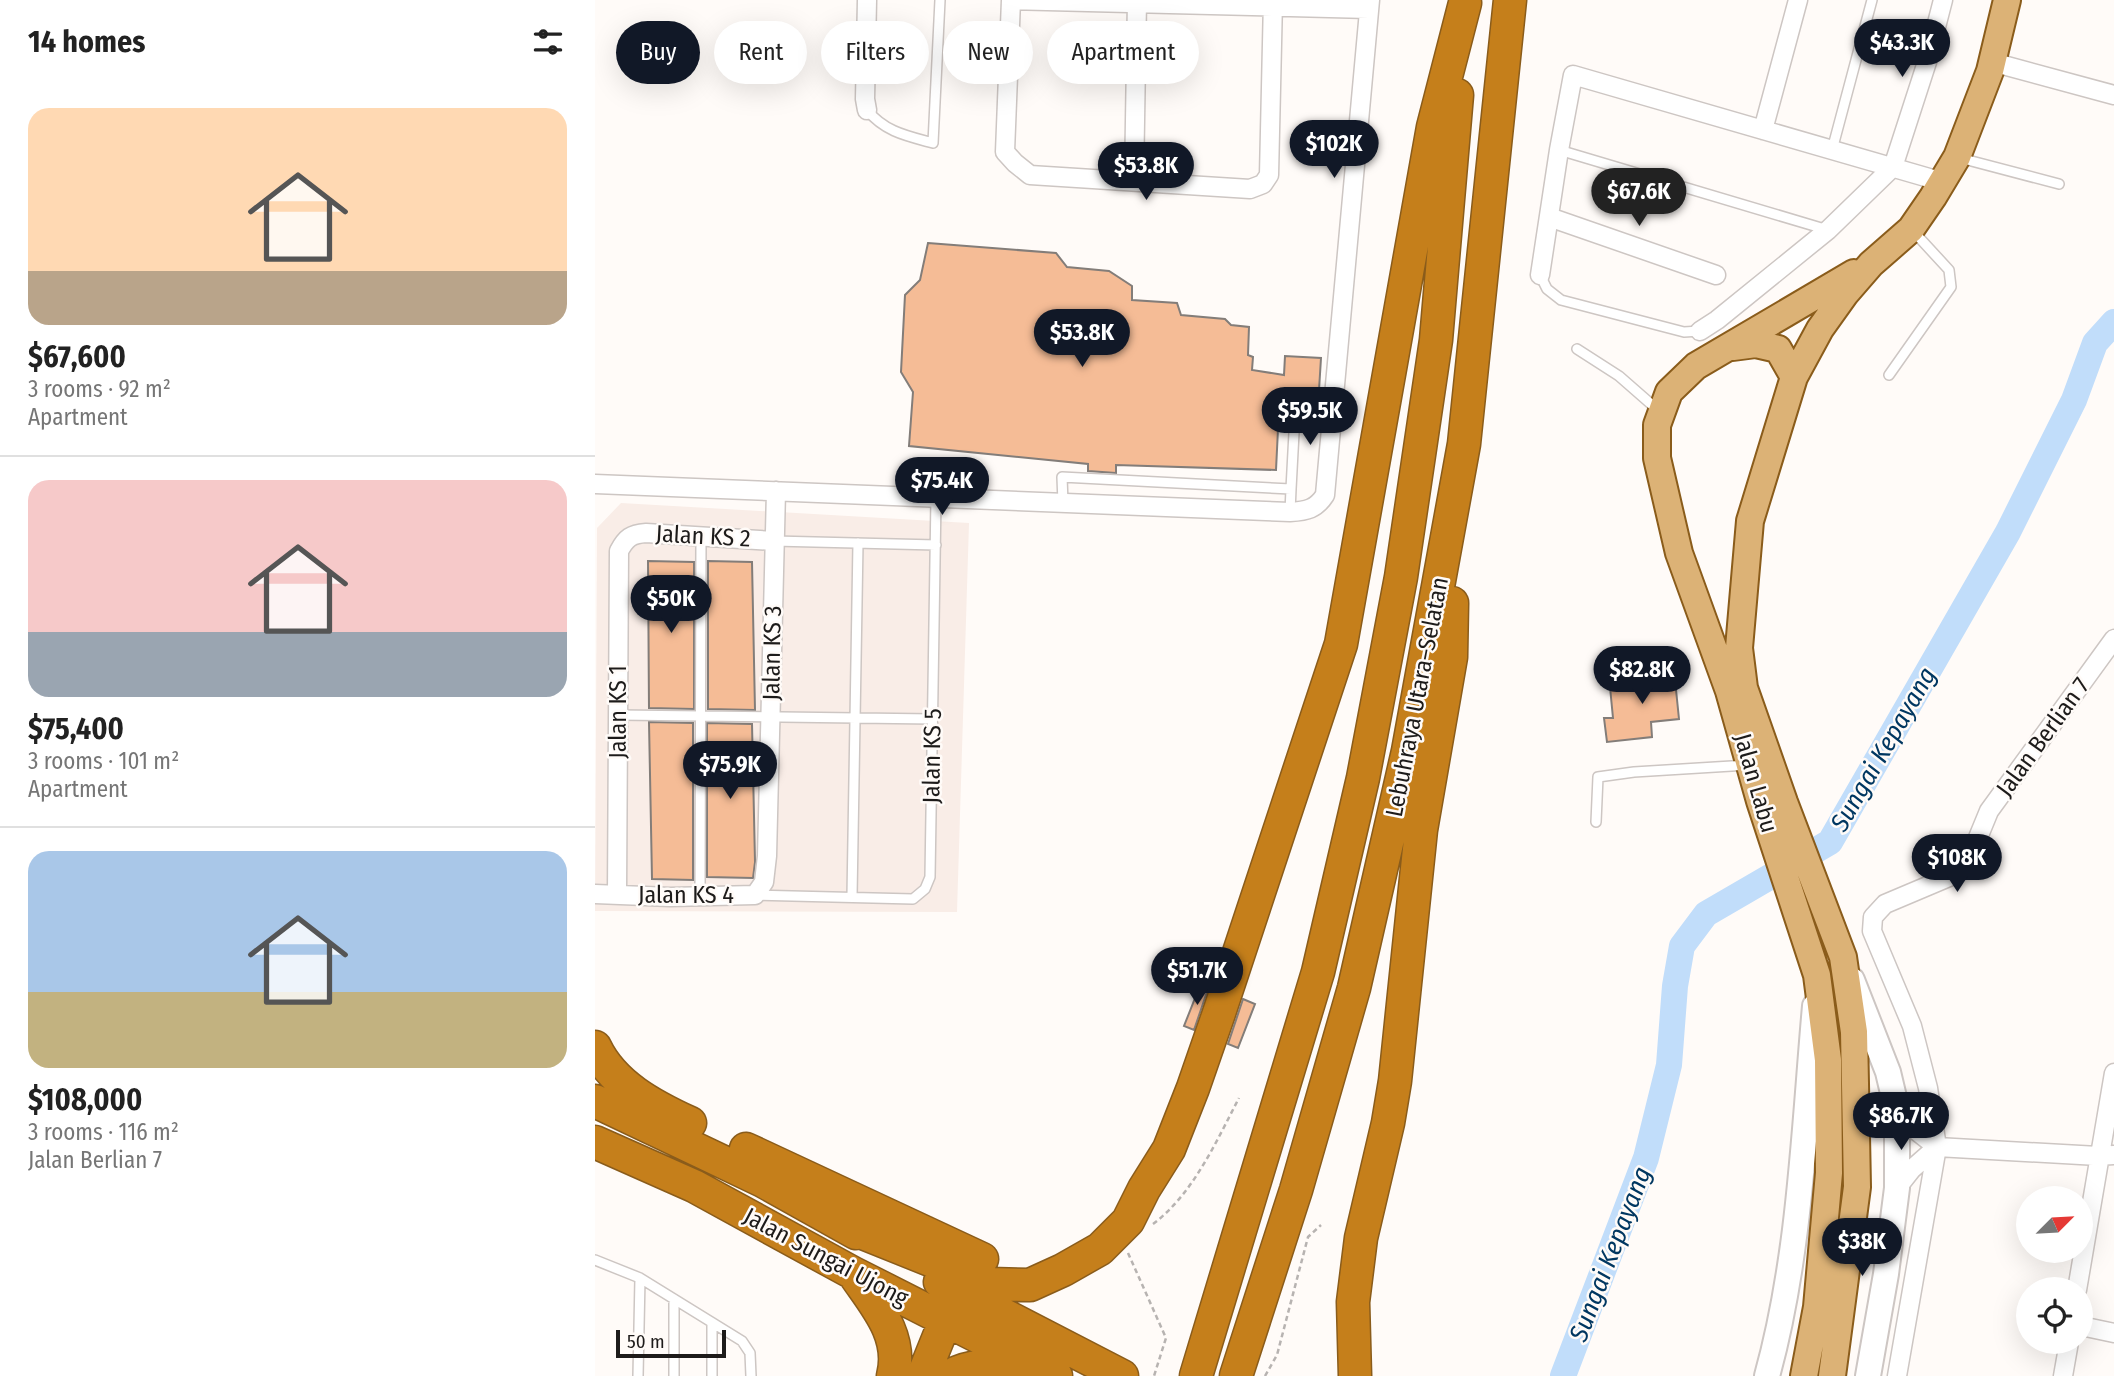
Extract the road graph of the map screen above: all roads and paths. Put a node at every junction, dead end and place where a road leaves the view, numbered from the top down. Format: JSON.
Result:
{"nodes":[{"id":1,"x":867,"y":0,"type":"edge"},
{"id":2,"x":940,"y":0,"type":"edge"},
{"id":3,"x":1011,"y":0,"type":"edge"},
{"id":4,"x":1510,"y":0,"type":"edge"},
{"id":5,"x":1798,"y":0,"type":"edge"},
{"id":6,"x":1872,"y":0,"type":"edge"},
{"id":7,"x":1943,"y":0,"type":"edge"},
{"id":8,"x":2007,"y":0,"type":"edge"},
{"id":9,"x":1465,"y":1,"type":"edge"},
{"id":10,"x":1137,"y":2,"type":"edge"},
{"id":11,"x":1273,"y":3,"type":"edge"},
{"id":12,"x":1369,"y":5,"type":"edge"},
{"id":13,"x":1991,"y":62,"type":"junction"},
{"id":14,"x":2114,"y":95,"type":"edge"},
{"id":15,"x":867,"y":110,"type":"joint"},
{"id":16,"x":1763,"y":130,"type":"junction"},
{"id":17,"x":1559,"y":150,"type":"junction"},
{"id":18,"x":1832,"y":150,"type":"junction"},
{"id":19,"x":1957,"y":157,"type":"junction"},
{"id":20,"x":1893,"y":167,"type":"junction"},
{"id":21,"x":1134,"y":181,"type":"junction"},
{"id":22,"x":1943,"y":182,"type":"junction"},
{"id":23,"x":2060,"y":184,"type":"dead end"},
{"id":24,"x":1549,"y":217,"type":"junction"},
{"id":25,"x":1911,"y":229,"type":"junction"},
{"id":26,"x":1828,"y":230,"type":"junction"},
{"id":27,"x":1871,"y":264,"type":"junction"},
{"id":28,"x":1540,"y":275,"type":"joint"},
{"id":29,"x":1716,"y":275,"type":"dead end"},
{"id":30,"x":1700,"y":331,"type":"joint"},
{"id":31,"x":1728,"y":348,"type":"junction"},
{"id":32,"x":1577,"y":349,"type":"dead end"},
{"id":33,"x":1889,"y":375,"type":"dead end"},
{"id":34,"x":1794,"y":377,"type":"junction"},
{"id":35,"x":1333,"y":398,"type":"junction"},
{"id":36,"x":1662,"y":412,"type":"junction"},
{"id":37,"x":595,"y":484,"type":"edge"},
{"id":38,"x":1291,"y":489,"type":"junction"},
{"id":39,"x":776,"y":491,"type":"junction"},
{"id":40,"x":936,"y":498,"type":"junction"},
{"id":41,"x":1063,"y":503,"type":"junction"},
{"id":42,"x":1455,"y":507,"type":"junction"},
{"id":43,"x":1290,"y":512,"type":"junction"},
{"id":44,"x":632,"y":534,"type":"joint"},
{"id":45,"x":701,"y":536,"type":"junction"},
{"id":46,"x":774,"y":541,"type":"junction"},
{"id":47,"x":858,"y":542,"type":"junction"},
{"id":48,"x":936,"y":545,"type":"junction"},
{"id":49,"x":2114,"y":639,"type":"edge"},
{"id":50,"x":618,"y":715,"type":"junction"},
{"id":51,"x":700,"y":716,"type":"junction"},
{"id":52,"x":771,"y":717,"type":"junction"},
{"id":53,"x":855,"y":718,"type":"junction"},
{"id":54,"x":933,"y":719,"type":"junction"},
{"id":55,"x":1750,"y":765,"type":"junction"},
{"id":56,"x":1772,"y":802,"type":"junction"},
{"id":57,"x":1597,"y":822,"type":"dead end"},
{"id":58,"x":595,"y":894,"type":"edge"},
{"id":59,"x":617,"y":894,"type":"junction"},
{"id":60,"x":755,"y":895,"type":"junction"},
{"id":61,"x":700,"y":896,"type":"junction"},
{"id":62,"x":852,"y":897,"type":"junction"},
{"id":63,"x":1838,"y":945,"type":"junction"},
{"id":64,"x":1817,"y":975,"type":"junction"},
{"id":65,"x":595,"y":1047,"type":"edge"},
{"id":66,"x":2114,"y":1073,"type":"edge"},
{"id":67,"x":595,"y":1079,"type":"edge"},
{"id":68,"x":1238,"y":1098,"type":"dead end"},
{"id":69,"x":595,"y":1101,"type":"edge"},
{"id":70,"x":1897,"y":1110,"type":"junction"},
{"id":71,"x":595,"y":1142,"type":"edge"},
{"id":72,"x":1937,"y":1147,"type":"junction"},
{"id":73,"x":2106,"y":1155,"type":"edge"},
{"id":74,"x":763,"y":1181,"type":"junction"},
{"id":75,"x":1897,"y":1188,"type":"junction"},
{"id":76,"x":838,"y":1223,"type":"junction"},
{"id":77,"x":1152,"y":1225,"type":"dead end"},
{"id":78,"x":1321,"y":1225,"type":"dead end"},
{"id":79,"x":1124,"y":1243,"type":"dead end"},
{"id":80,"x":595,"y":1260,"type":"edge"},
{"id":81,"x":1063,"y":1270,"type":"junction"},
{"id":82,"x":853,"y":1273,"type":"junction"},
{"id":83,"x":2080,"y":1277,"type":"edge"},
{"id":84,"x":640,"y":1278,"type":"junction"},
{"id":85,"x":674,"y":1299,"type":"junction"},
{"id":86,"x":1829,"y":1310,"type":"junction"},
{"id":87,"x":946,"y":1319,"type":"junction"},
{"id":88,"x":712,"y":1322,"type":"junction"},
{"id":89,"x":2093,"y":1329,"type":"edge"},
{"id":90,"x":2114,"y":1333,"type":"edge"},
{"id":91,"x":2067,"y":1354,"type":"edge"},
{"id":92,"x":1047,"y":1372,"type":"edge"},
{"id":93,"x":638,"y":1376,"type":"edge"},
{"id":94,"x":674,"y":1376,"type":"edge"},
{"id":95,"x":712,"y":1376,"type":"edge"},
{"id":96,"x":751,"y":1376,"type":"edge"},
{"id":97,"x":893,"y":1376,"type":"edge"},
{"id":98,"x":923,"y":1376,"type":"edge"},
{"id":99,"x":950,"y":1376,"type":"edge"},
{"id":100,"x":1122,"y":1376,"type":"edge"},
{"id":101,"x":1154,"y":1376,"type":"edge"},
{"id":102,"x":1196,"y":1376,"type":"edge"},
{"id":103,"x":1236,"y":1376,"type":"edge"},
{"id":104,"x":1265,"y":1376,"type":"edge"},
{"id":105,"x":1355,"y":1376,"type":"edge"},
{"id":106,"x":1767,"y":1376,"type":"edge"},
{"id":107,"x":1804,"y":1376,"type":"edge"},
{"id":108,"x":1832,"y":1376,"type":"edge"},
{"id":109,"x":1868,"y":1376,"type":"edge"},
{"id":110,"x":1897,"y":1376,"type":"edge"},
{"id":111,"x":2063,"y":1376,"type":"edge"}],
"edges":[{"from":1,"to":15,"type":"street"},
{"from":2,"to":15,"type":"lane"},
{"from":3,"to":10,"type":"street"},
{"from":3,"to":21,"type":"street"},
{"from":4,"to":42,"type":"highway","name":"Lebuhraya Utara–Selatan"},
{"from":5,"to":16,"type":"street"},
{"from":6,"to":18,"type":"lane"},
{"from":7,"to":20,"type":"street"},
{"from":8,"to":13,"type":"main road","name":"Jalan Labu"},
{"from":9,"to":81,"type":"highway"},
{"from":9,"to":102,"type":"highway","name":"Lebuhraya Utara–Selatan"},
{"from":10,"to":11,"type":"street"},
{"from":10,"to":21,"type":"street"},
{"from":11,"to":12,"type":"street"},
{"from":11,"to":21,"type":"street"},
{"from":12,"to":35,"type":"street"},
{"from":13,"to":14,"type":"street"},
{"from":13,"to":19,"type":"main road","name":"Jalan Labu"},
{"from":16,"to":17,"type":"street"},
{"from":16,"to":18,"type":"street"},
{"from":17,"to":24,"type":"street"},
{"from":17,"to":26,"type":"lane"},
{"from":18,"to":20,"type":"street"},
{"from":19,"to":22,"type":"main road","name":"Jalan Labu"},
{"from":19,"to":23,"type":"lane"},
{"from":20,"to":22,"type":"street"},
{"from":20,"to":26,"type":"street"},
{"from":22,"to":25,"type":"main road","name":"Jalan Labu"},
{"from":24,"to":28,"type":"street"},
{"from":24,"to":29,"type":"street"},
{"from":25,"to":27,"type":"main road","name":"Jalan Labu"},
{"from":25,"to":33,"type":"lane"},
{"from":26,"to":30,"type":"street"},
{"from":27,"to":31,"type":"main road","name":"Jalan Labu"},
{"from":27,"to":34,"type":"main road","name":"Jalan Labu"},
{"from":28,"to":30,"type":"lane"},
{"from":31,"to":34,"type":"main road"},
{"from":31,"to":36,"type":"main road","name":"Jalan Labu"},
{"from":32,"to":36,"type":"lane"},
{"from":34,"to":56,"type":"main road","name":"Jalan Labu"},
{"from":35,"to":38,"type":"lane"},
{"from":35,"to":43,"type":"street"},
{"from":36,"to":55,"type":"main road","name":"Jalan Labu"},
{"from":37,"to":39,"type":"street"},
{"from":38,"to":41,"type":"lane"},
{"from":38,"to":43,"type":"lane"},
{"from":39,"to":40,"type":"street"},
{"from":39,"to":46,"type":"street","name":"Jalan KS 3"},
{"from":40,"to":41,"type":"street"},
{"from":40,"to":48,"type":"lane","name":"Jalan KS 5"},
{"from":41,"to":43,"type":"street"},
{"from":42,"to":103,"type":"highway","name":"Lebuhraya Utara–Selatan"},
{"from":42,"to":105,"type":"highway"},
{"from":44,"to":45,"type":"street","name":"Jalan KS 2"},
{"from":44,"to":50,"type":"street","name":"Jalan KS 1"},
{"from":45,"to":46,"type":"street","name":"Jalan KS 2"},
{"from":45,"to":51,"type":"lane"},
{"from":46,"to":47,"type":"lane"},
{"from":46,"to":52,"type":"street","name":"Jalan KS 3"},
{"from":47,"to":48,"type":"lane"},
{"from":47,"to":53,"type":"lane"},
{"from":48,"to":54,"type":"lane","name":"Jalan KS 5"},
{"from":49,"to":72,"type":"street","name":"Jalan Berlian 7"},
{"from":50,"to":51,"type":"lane"},
{"from":50,"to":59,"type":"street","name":"Jalan KS 1"},
{"from":51,"to":52,"type":"lane"},
{"from":51,"to":61,"type":"lane"},
{"from":52,"to":53,"type":"lane"},
{"from":52,"to":60,"type":"street","name":"Jalan KS 3"},
{"from":53,"to":54,"type":"lane"},
{"from":53,"to":62,"type":"lane"},
{"from":54,"to":62,"type":"lane","name":"Jalan KS 5"},
{"from":55,"to":56,"type":"main road","name":"Jalan Labu"},
{"from":55,"to":57,"type":"lane"},
{"from":56,"to":63,"type":"main road","name":"Jalan Labu"},
{"from":56,"to":64,"type":"main road","name":"Jalan Labu"},
{"from":58,"to":59,"type":"street","name":"Jalan KS 4"},
{"from":59,"to":61,"type":"street","name":"Jalan KS 4"},
{"from":60,"to":61,"type":"street","name":"Jalan KS 4"},
{"from":60,"to":62,"type":"lane","name":"Jalan KS 5"},
{"from":63,"to":70,"type":"main road","name":"Jalan Labu"},
{"from":63,"to":86,"type":"main road"},
{"from":64,"to":86,"type":"main road"},
{"from":64,"to":106,"type":"main road","name":"Jalan Labu"},
{"from":65,"to":81,"type":"highway"},
{"from":66,"to":73,"type":"street"},
{"from":67,"to":74,"type":"main road"},
{"from":68,"to":77,"type":"path"},
{"from":69,"to":74,"type":"highway","name":"Jalan Sungai Ujong"},
{"from":70,"to":72,"type":"street"},
{"from":70,"to":75,"type":"main road","name":"Jalan Labu"},
{"from":71,"to":82,"type":"highway","name":"Jalan Sungai Ujong"},
{"from":72,"to":73,"type":"street"},
{"from":72,"to":75,"type":"street"},
{"from":72,"to":110,"type":"street"},
{"from":73,"to":83,"type":"street"},
{"from":74,"to":76,"type":"highway","name":"Jalan Sungai Ujong"},
{"from":75,"to":109,"type":"main road","name":"Jalan Labu"},
{"from":76,"to":81,"type":"highway"},
{"from":76,"to":100,"type":"highway","name":"Jalan Sungai Ujong"},
{"from":78,"to":104,"type":"path"},
{"from":79,"to":101,"type":"path"},
{"from":80,"to":84,"type":"lane"},
{"from":82,"to":87,"type":"highway","name":"Jalan Sungai Ujong"},
{"from":82,"to":97,"type":"highway"},
{"from":84,"to":85,"type":"lane"},
{"from":84,"to":93,"type":"lane"},
{"from":85,"to":88,"type":"lane"},
{"from":85,"to":94,"type":"lane"},
{"from":86,"to":107,"type":"main road"},
{"from":86,"to":108,"type":"main road"},
{"from":87,"to":92,"type":"highway","name":"Jalan Sungai Ujong"},
{"from":87,"to":98,"type":"highway"},
{"from":88,"to":95,"type":"lane"},
{"from":88,"to":96,"type":"lane"},
{"from":89,"to":90,"type":"street"},
{"from":91,"to":111,"type":"street"},
{"from":92,"to":99,"type":"highway"}]}
